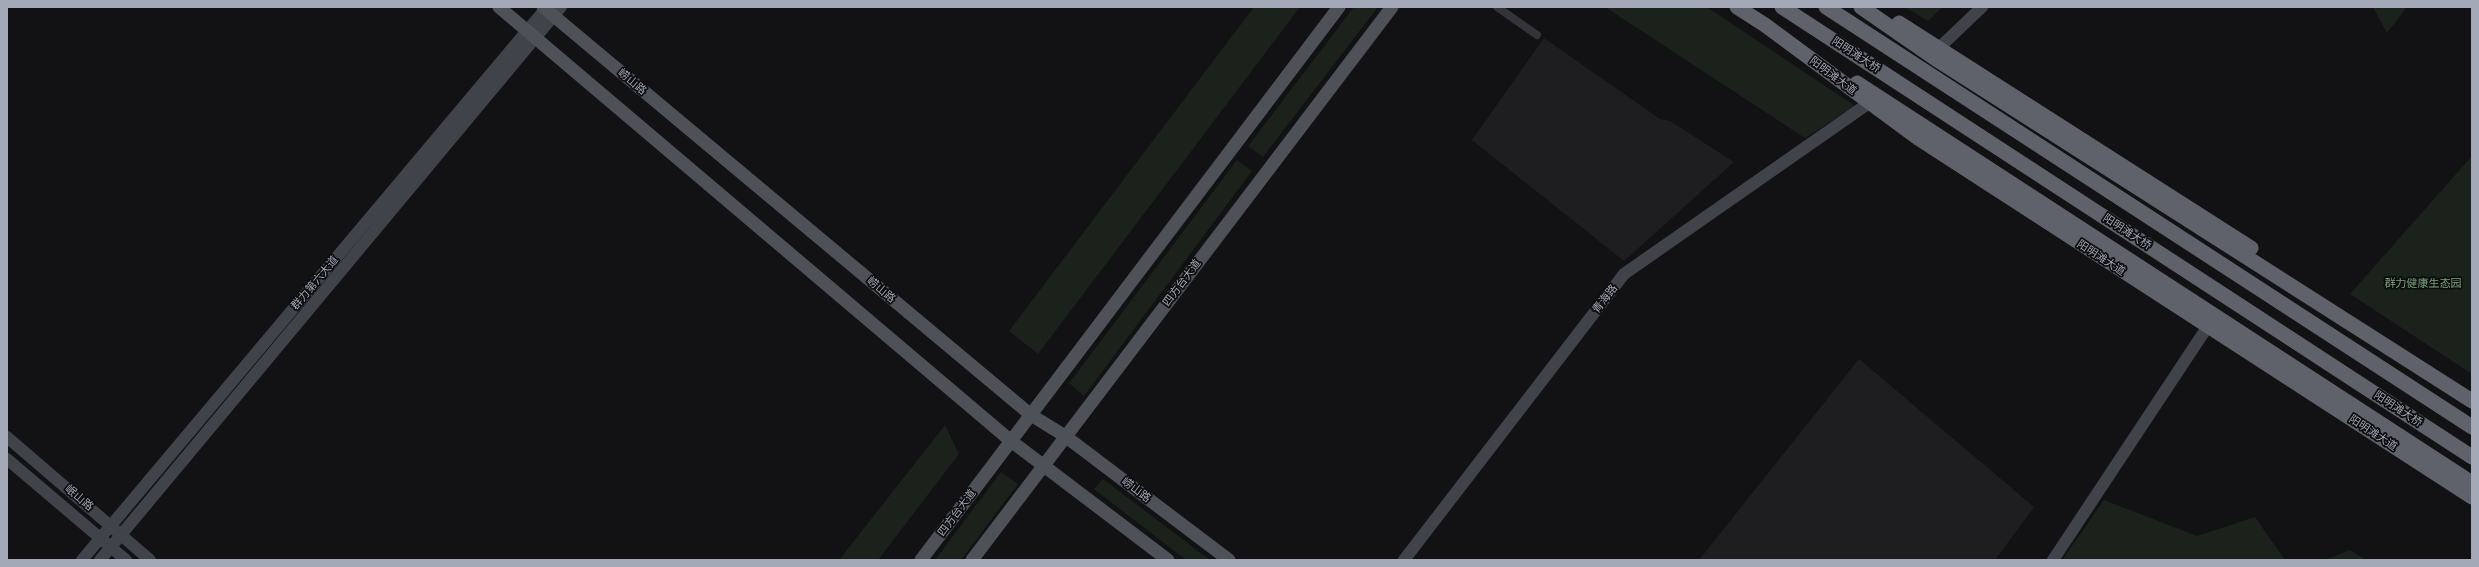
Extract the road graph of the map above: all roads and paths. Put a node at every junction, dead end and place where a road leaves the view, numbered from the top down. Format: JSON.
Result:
{"nodes":[{"id":1,"x":499,"y":7,"type":"edge"},
{"id":2,"x":1339,"y":7,"type":"edge"},
{"id":3,"x":1392,"y":7,"type":"edge"},
{"id":4,"x":1497,"y":7,"type":"edge"},
{"id":5,"x":1737,"y":7,"type":"edge"},
{"id":6,"x":1782,"y":7,"type":"edge"},
{"id":7,"x":1826,"y":7,"type":"edge"},
{"id":8,"x":1861,"y":7,"type":"edge"},
{"id":9,"x":1872,"y":7,"type":"edge"},
{"id":10,"x":1982,"y":7,"type":"edge"},
{"id":11,"x":550,"y":9,"type":"edge"},
{"id":12,"x":1765,"y":25,"type":"junction"},
{"id":13,"x":531,"y":34,"type":"junction"},
{"id":14,"x":1537,"y":35,"type":"dead end"},
{"id":15,"x":1940,"y":47,"type":"junction"},
{"id":16,"x":1869,"y":103,"type":"junction"},
{"id":17,"x":2208,"y":326,"type":"junction"},
{"id":18,"x":2395,"y":352,"type":"junction"},
{"id":19,"x":2472,"y":391,"type":"edge"},
{"id":20,"x":2472,"y":401,"type":"edge"},
{"id":21,"x":2354,"y":406,"type":"junction"},
{"id":22,"x":1031,"y":415,"type":"junction"},
{"id":23,"x":2472,"y":426,"type":"edge"},
{"id":24,"x":1065,"y":436,"type":"junction"},
{"id":25,"x":7,"y":437,"type":"edge"},
{"id":26,"x":1011,"y":441,"type":"junction"},
{"id":27,"x":2458,"y":448,"type":"junction"},
{"id":28,"x":7,"y":458,"type":"edge"},
{"id":29,"x":2472,"y":458,"type":"edge"},
{"id":30,"x":1044,"y":466,"type":"junction"},
{"id":31,"x":2472,"y":483,"type":"edge"},
{"id":32,"x":2472,"y":497,"type":"edge"},
{"id":33,"x":111,"y":525,"type":"junction"},
{"id":34,"x":121,"y":535,"type":"junction"},
{"id":35,"x":100,"y":538,"type":"junction"},
{"id":36,"x":111,"y":547,"type":"junction"},
{"id":37,"x":82,"y":560,"type":"edge"},
{"id":38,"x":100,"y":560,"type":"edge"},
{"id":39,"x":126,"y":560,"type":"edge"},
{"id":40,"x":150,"y":560,"type":"edge"},
{"id":41,"x":921,"y":560,"type":"edge"},
{"id":42,"x":972,"y":560,"type":"edge"},
{"id":43,"x":1168,"y":560,"type":"edge"},
{"id":44,"x":1229,"y":560,"type":"edge"},
{"id":45,"x":1404,"y":560,"type":"edge"},
{"id":46,"x":2053,"y":560,"type":"edge"}],
"edges":[{"from":1,"to":13,"type":"main road"},
{"from":2,"to":22,"type":"main road","name":"四方台大道"},
{"from":3,"to":24,"type":"main road","name":"四方台大道"},
{"from":4,"to":14,"type":"street"},
{"from":5,"to":12,"type":"highway","name":"阳明滩大道"},
{"from":6,"to":27,"type":"highway","name":"阳明滩大桥"},
{"from":7,"to":23,"type":"highway"},
{"from":8,"to":18,"type":"highway"},
{"from":9,"to":15,"type":"highway"},
{"from":10,"to":15,"type":"main road"},
{"from":11,"to":13,"type":"main road","name":"群力第六大道"},
{"from":11,"to":22,"type":"main road","name":"崂山路"},
{"from":12,"to":16,"type":"highway","name":"阳明滩大道"},
{"from":12,"to":21,"type":"highway"},
{"from":13,"to":26,"type":"main road"},
{"from":13,"to":33,"type":"main road","name":"群力第六大道"},
{"from":13,"to":34,"type":"main road","name":"群力第六大道"},
{"from":15,"to":19,"type":"highway"},
{"from":16,"to":17,"type":"highway","name":"阳明滩大道"},
{"from":16,"to":45,"type":"main road","name":"青海路"},
{"from":17,"to":32,"type":"highway","name":"阳明滩大道"},
{"from":17,"to":46,"type":"main road"},
{"from":18,"to":20,"type":"highway"},
{"from":18,"to":23,"type":"highway"},
{"from":21,"to":27,"type":"highway"},
{"from":21,"to":31,"type":"highway"},
{"from":22,"to":24,"type":"main road","name":"崂山路"},
{"from":22,"to":26,"type":"main road","name":"四方台大道"},
{"from":24,"to":30,"type":"main road","name":"四方台大道"},
{"from":24,"to":44,"type":"main road","name":"崂山路"},
{"from":25,"to":33,"type":"main road","name":"岷山路"},
{"from":26,"to":30,"type":"main road"},
{"from":26,"to":41,"type":"main road","name":"四方台大道"},
{"from":27,"to":29,"type":"highway","name":"阳明滩大桥"},
{"from":28,"to":35,"type":"main road","name":"岷山路"},
{"from":30,"to":42,"type":"main road","name":"四方台大道"},
{"from":30,"to":43,"type":"main road"},
{"from":33,"to":34,"type":"main road","name":"岷山路"},
{"from":33,"to":35,"type":"main road","name":"群力第六大道"},
{"from":34,"to":36,"type":"main road","name":"群力第六大道"},
{"from":34,"to":40,"type":"main road","name":"岷山路"},
{"from":35,"to":36,"type":"main road","name":"岷山路"},
{"from":35,"to":37,"type":"main road","name":"群力第六大道"},
{"from":36,"to":38,"type":"main road","name":"群力第六大道"},
{"from":36,"to":39,"type":"main road","name":"岷山路"}]}
